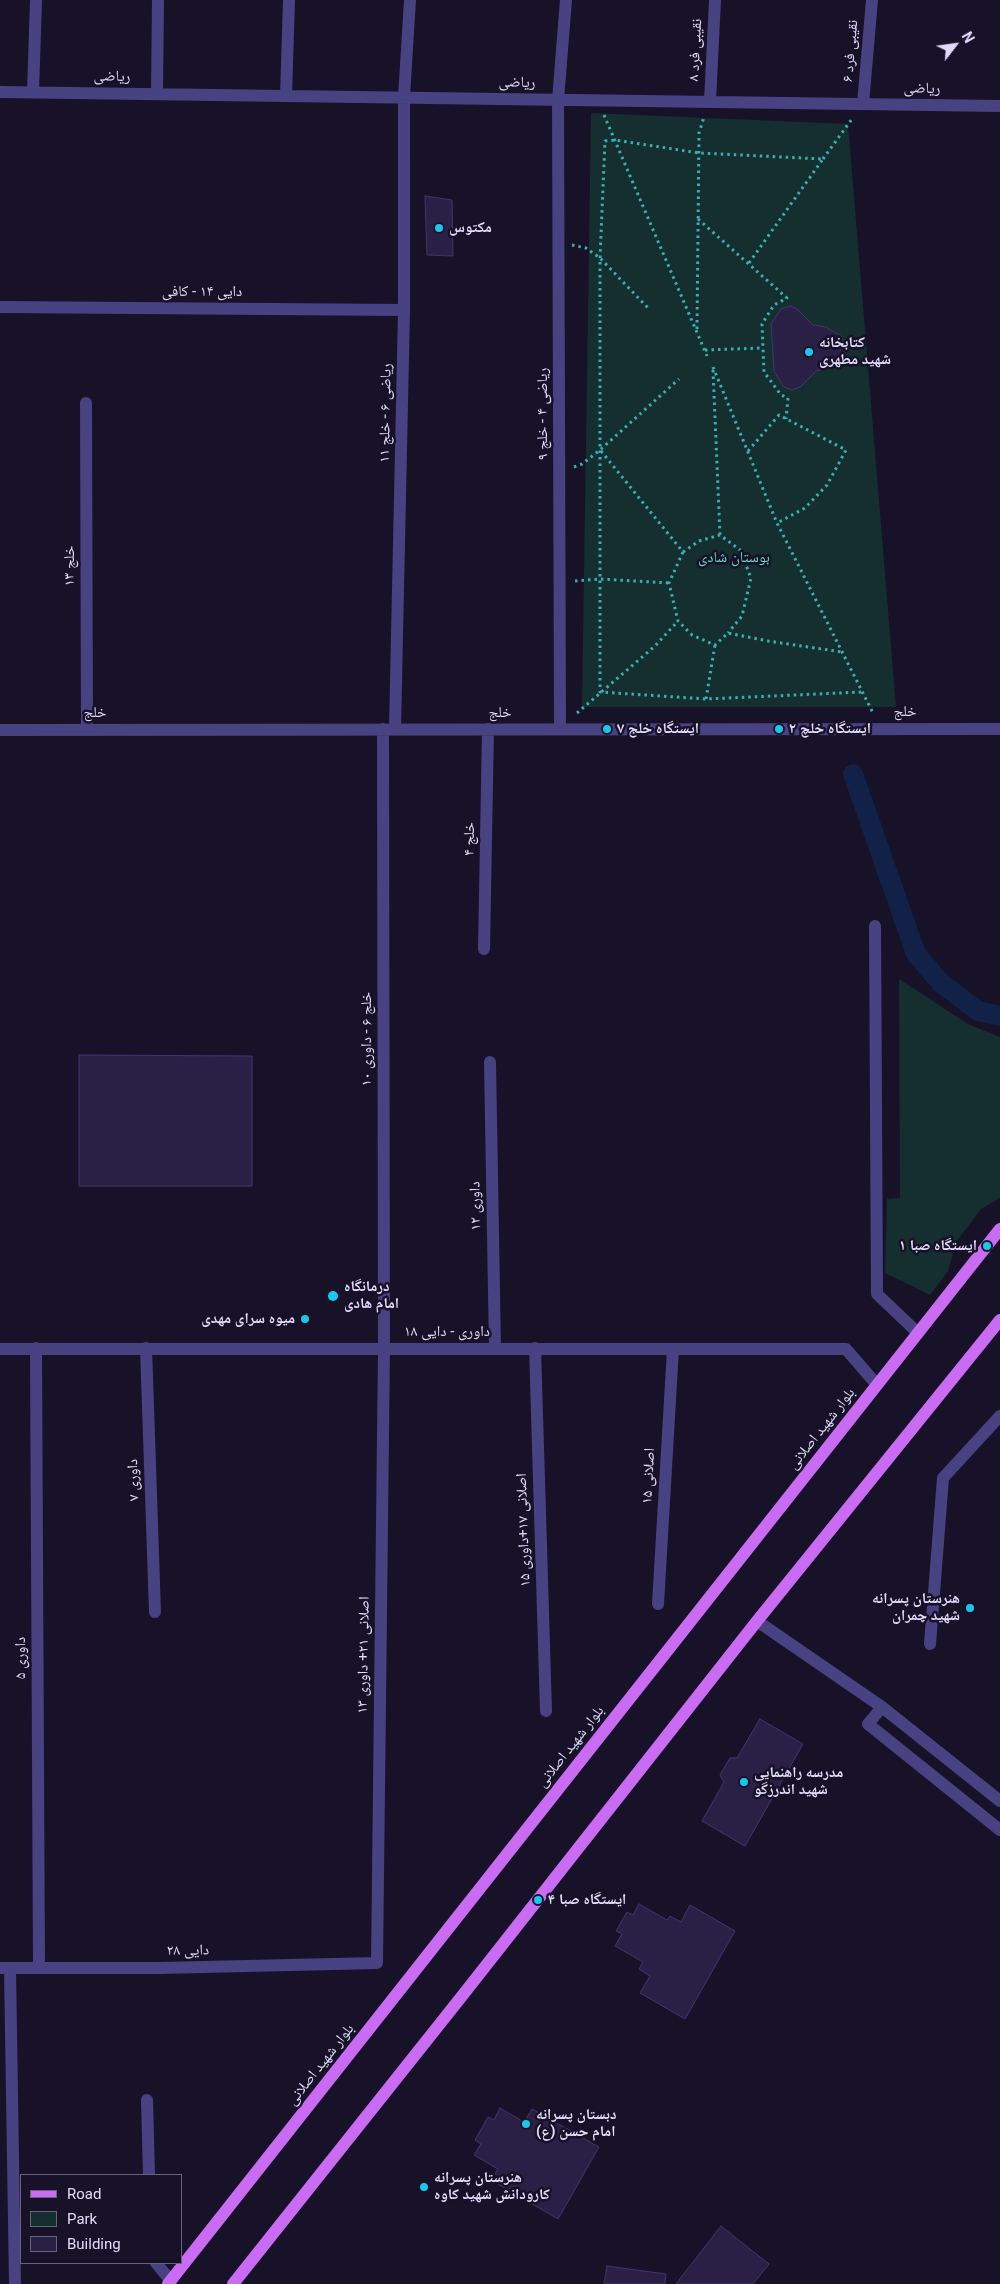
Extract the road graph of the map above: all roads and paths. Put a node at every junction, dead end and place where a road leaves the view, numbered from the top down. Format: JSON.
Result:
{"nodes":[{"id":1,"x":36,"y":0,"type":"edge"},
{"id":2,"x":158,"y":0,"type":"edge"},
{"id":3,"x":289,"y":0,"type":"edge"},
{"id":4,"x":410,"y":0,"type":"edge"},
{"id":5,"x":566,"y":0,"type":"edge"},
{"id":6,"x":715,"y":0,"type":"edge"},
{"id":7,"x":872,"y":0,"type":"edge"},
{"id":8,"x":0,"y":92,"type":"edge"},
{"id":9,"x":33,"y":92,"type":"junction"},
{"id":10,"x":157,"y":94,"type":"junction"},
{"id":11,"x":286,"y":96,"type":"junction"},
{"id":12,"x":404,"y":98,"type":"junction"},
{"id":13,"x":558,"y":100,"type":"junction"},
{"id":14,"x":598,"y":100,"type":"junction"},
{"id":15,"x":710,"y":102,"type":"junction"},
{"id":16,"x":862,"y":104,"type":"junction"},
{"id":17,"x":1000,"y":106,"type":"edge"},
{"id":18,"x":615,"y":140,"type":"junction"},
{"id":19,"x":699,"y":153,"type":"junction"},
{"id":20,"x":823,"y":159,"type":"junction"},
{"id":21,"x":698,"y":219,"type":"junction"},
{"id":22,"x":560,"y":242,"type":"junction"},
{"id":23,"x":600,"y":258,"type":"junction"},
{"id":24,"x":749,"y":263,"type":"junction"},
{"id":25,"x":0,"y":307,"type":"edge"},
{"id":26,"x":649,"y":309,"type":"dead end"},
{"id":27,"x":404,"y":310,"type":"junction"},
{"id":28,"x":696,"y":332,"type":"junction"},
{"id":29,"x":763,"y":348,"type":"junction"},
{"id":30,"x":705,"y":350,"type":"junction"},
{"id":31,"x":708,"y":356,"type":"dead end"},
{"id":32,"x":679,"y":379,"type":"dead end"},
{"id":33,"x":86,"y":403,"type":"dead end"},
{"id":34,"x":786,"y":419,"type":"junction"},
{"id":35,"x":600,"y":450,"type":"junction"},
{"id":36,"x":748,"y":452,"type":"junction"},
{"id":37,"x":559,"y":472,"type":"junction"},
{"id":38,"x":777,"y":523,"type":"junction"},
{"id":39,"x":720,"y":535,"type":"junction"},
{"id":40,"x":683,"y":552,"type":"junction"},
{"id":41,"x":601,"y":579,"type":"junction"},
{"id":42,"x":560,"y":581,"type":"junction"},
{"id":43,"x":669,"y":583,"type":"junction"},
{"id":44,"x":678,"y":621,"type":"junction"},
{"id":45,"x":728,"y":633,"type":"junction"},
{"id":46,"x":715,"y":644,"type":"junction"},
{"id":47,"x":842,"y":652,"type":"junction"},
{"id":48,"x":600,"y":692,"type":"junction"},
{"id":49,"x":862,"y":692,"type":"junction"},
{"id":50,"x":706,"y":699,"type":"junction"},
{"id":51,"x":389,"y":729,"type":"junction"},
{"id":52,"x":488,"y":729,"type":"junction"},
{"id":53,"x":560,"y":729,"type":"junction"},
{"id":54,"x":881,"y":729,"type":"junction"},
{"id":55,"x":1000,"y":729,"type":"edge"},
{"id":56,"x":0,"y":730,"type":"edge"},
{"id":57,"x":87,"y":730,"type":"junction"},
{"id":58,"x":875,"y":926,"type":"dead end"},
{"id":59,"x":484,"y":949,"type":"dead end"},
{"id":60,"x":490,"y":1062,"type":"dead end"},
{"id":61,"x":1000,"y":1229,"type":"edge"},
{"id":62,"x":1000,"y":1320,"type":"edge"},
{"id":63,"x":918,"y":1334,"type":"junction"},
{"id":64,"x":36,"y":1348,"type":"junction"},
{"id":65,"x":146,"y":1348,"type":"junction"},
{"id":66,"x":384,"y":1348,"type":"junction"},
{"id":67,"x":535,"y":1348,"type":"junction"},
{"id":68,"x":0,"y":1349,"type":"edge"},
{"id":69,"x":494,"y":1349,"type":"junction"},
{"id":70,"x":673,"y":1349,"type":"junction"},
{"id":71,"x":877,"y":1385,"type":"junction"},
{"id":72,"x":1000,"y":1416,"type":"edge"},
{"id":73,"x":658,"y":1604,"type":"dead end"},
{"id":74,"x":154,"y":1612,"type":"dead end"},
{"id":75,"x":757,"y":1621,"type":"junction"},
{"id":76,"x":930,"y":1644,"type":"dead end"},
{"id":77,"x":882,"y":1707,"type":"junction"},
{"id":78,"x":546,"y":1711,"type":"dead end"},
{"id":79,"x":1000,"y":1801,"type":"edge"},
{"id":80,"x":1000,"y":1830,"type":"edge"},
{"id":81,"x":377,"y":1963,"type":"joint"},
{"id":82,"x":5,"y":1968,"type":"edge"},
{"id":83,"x":38,"y":1968,"type":"junction"},
{"id":84,"x":147,"y":2100,"type":"dead end"},
{"id":85,"x":149,"y":2174,"type":"edge"},
{"id":86,"x":157,"y":2264,"type":"edge"},
{"id":87,"x":171,"y":2283,"type":"edge"},
{"id":88,"x":15,"y":2284,"type":"edge"},
{"id":89,"x":233,"y":2284,"type":"edge"}],
"edges":[{"from":1,"to":9,"type":"street"},
{"from":2,"to":10,"type":"street"},
{"from":3,"to":11,"type":"street"},
{"from":4,"to":12,"type":"street","name":"ریاضی ۶ - خلج ۱۱"},
{"from":5,"to":13,"type":"street","name":"ریاضی ۴ - خلج ۹"},
{"from":6,"to":15,"type":"street","name":"نقیبی فرد ۸"},
{"from":7,"to":16,"type":"street","name":"نقیبی فرد ۶"},
{"from":8,"to":9,"type":"street","name":"ریاضی"},
{"from":9,"to":10,"type":"street","name":"ریاضی"},
{"from":10,"to":11,"type":"street","name":"ریاضی"},
{"from":11,"to":12,"type":"street","name":"ریاضی"},
{"from":12,"to":13,"type":"street","name":"ریاضی"},
{"from":12,"to":27,"type":"street","name":"ریاضی ۶ - خلج ۱۱"},
{"from":13,"to":14,"type":"street","name":"ریاضی"},
{"from":13,"to":22,"type":"street","name":"ریاضی ۴ - خلج ۹"},
{"from":14,"to":15,"type":"street","name":"ریاضی"},
{"from":14,"to":18,"type":"path"},
{"from":15,"to":16,"type":"street","name":"ریاضی"},
{"from":15,"to":19,"type":"path"},
{"from":16,"to":17,"type":"street","name":"ریاضی"},
{"from":16,"to":20,"type":"path"},
{"from":18,"to":19,"type":"path"},
{"from":18,"to":23,"type":"path"},
{"from":18,"to":28,"type":"path"},
{"from":19,"to":20,"type":"path"},
{"from":19,"to":21,"type":"path"},
{"from":20,"to":24,"type":"path"},
{"from":21,"to":24,"type":"path"},
{"from":21,"to":28,"type":"path"},
{"from":22,"to":23,"type":"path"},
{"from":22,"to":37,"type":"street","name":"ریاضی ۴ - خلج ۹"},
{"from":23,"to":26,"type":"path"},
{"from":23,"to":35,"type":"path"},
{"from":24,"to":29,"type":"path"},
{"from":25,"to":27,"type":"street","name":"دایی ۱۴ - کافی"},
{"from":27,"to":51,"type":"street","name":"ریاضی ۶ - خلج ۱۱"},
{"from":28,"to":30,"type":"path"},
{"from":29,"to":30,"type":"path"},
{"from":29,"to":34,"type":"path"},
{"from":30,"to":31,"type":"path"},
{"from":32,"to":35,"type":"path"},
{"from":33,"to":57,"type":"street","name":"خلج ۱۳"},
{"from":34,"to":36,"type":"path"},
{"from":34,"to":38,"type":"path"},
{"from":35,"to":37,"type":"path"},
{"from":35,"to":40,"type":"path"},
{"from":35,"to":41,"type":"path"},
{"from":36,"to":38,"type":"path"},
{"from":36,"to":39,"type":"path"},
{"from":37,"to":42,"type":"street","name":"ریاضی ۴ - خلج ۹"},
{"from":38,"to":47,"type":"path"},
{"from":39,"to":40,"type":"path"},
{"from":39,"to":45,"type":"path"},
{"from":40,"to":43,"type":"path"},
{"from":41,"to":42,"type":"path"},
{"from":41,"to":43,"type":"path"},
{"from":41,"to":48,"type":"path"},
{"from":42,"to":53,"type":"street","name":"ریاضی ۴ - خلج ۹"},
{"from":43,"to":44,"type":"path"},
{"from":44,"to":46,"type":"path"},
{"from":44,"to":48,"type":"path"},
{"from":45,"to":46,"type":"path"},
{"from":45,"to":47,"type":"path"},
{"from":46,"to":50,"type":"path"},
{"from":47,"to":49,"type":"path"},
{"from":48,"to":50,"type":"path"},
{"from":48,"to":53,"type":"path"},
{"from":49,"to":50,"type":"path"},
{"from":49,"to":54,"type":"path"},
{"from":51,"to":52,"type":"street","name":"خلج"},
{"from":51,"to":57,"type":"street","name":"خلج"},
{"from":51,"to":66,"type":"street","name":"خلج ۶ - داوری ۱۰"},
{"from":52,"to":53,"type":"street","name":"خلج"},
{"from":52,"to":59,"type":"street","name":"خلج ۴"},
{"from":53,"to":54,"type":"street","name":"خلج"},
{"from":54,"to":55,"type":"street","name":"خلج"},
{"from":56,"to":57,"type":"street","name":"خلج"},
{"from":58,"to":63,"type":"street"},
{"from":60,"to":69,"type":"street","name":"داوری ۱۲"},
{"from":61,"to":63,"type":"main road","name":"بلوار شهید اصلانی"},
{"from":62,"to":75,"type":"main road"},
{"from":63,"to":71,"type":"main road","name":"بلوار شهید اصلانی"},
{"from":64,"to":65,"type":"street","name":"داوری - دایی ۱۸"},
{"from":64,"to":68,"type":"street","name":"داوری - دایی ۱۸"},
{"from":64,"to":83,"type":"street","name":"داوری ۵"},
{"from":65,"to":66,"type":"street","name":"داوری - دایی ۱۸"},
{"from":65,"to":74,"type":"street","name":"داوری ۷"},
{"from":66,"to":69,"type":"street","name":"داوری - دایی ۱۸"},
{"from":66,"to":81,"type":"street","name":"اصلانی ۲۱+ داوری ۱۳"},
{"from":67,"to":69,"type":"street","name":"داوری - دایی ۱۸"},
{"from":67,"to":70,"type":"street","name":"داوری - دایی ۱۸"},
{"from":67,"to":78,"type":"street","name":"اصلانی ۱۷+داوری ۱۵"},
{"from":70,"to":71,"type":"street","name":"داوری - دایی ۱۸"},
{"from":70,"to":73,"type":"street","name":"اصلانی ۱۵"},
{"from":71,"to":87,"type":"main road","name":"بلوار شهید اصلانی"},
{"from":72,"to":76,"type":"street"},
{"from":75,"to":77,"type":"street"},
{"from":75,"to":89,"type":"main road"},
{"from":77,"to":79,"type":"street"},
{"from":77,"to":80,"type":"street"},
{"from":81,"to":83,"type":"street","name":"دایی ۲۸"},
{"from":82,"to":83,"type":"street","name":"دایی ۲۸"},
{"from":82,"to":88,"type":"street"},
{"from":84,"to":85,"type":"street"},
{"from":86,"to":87,"type":"street"}]}
